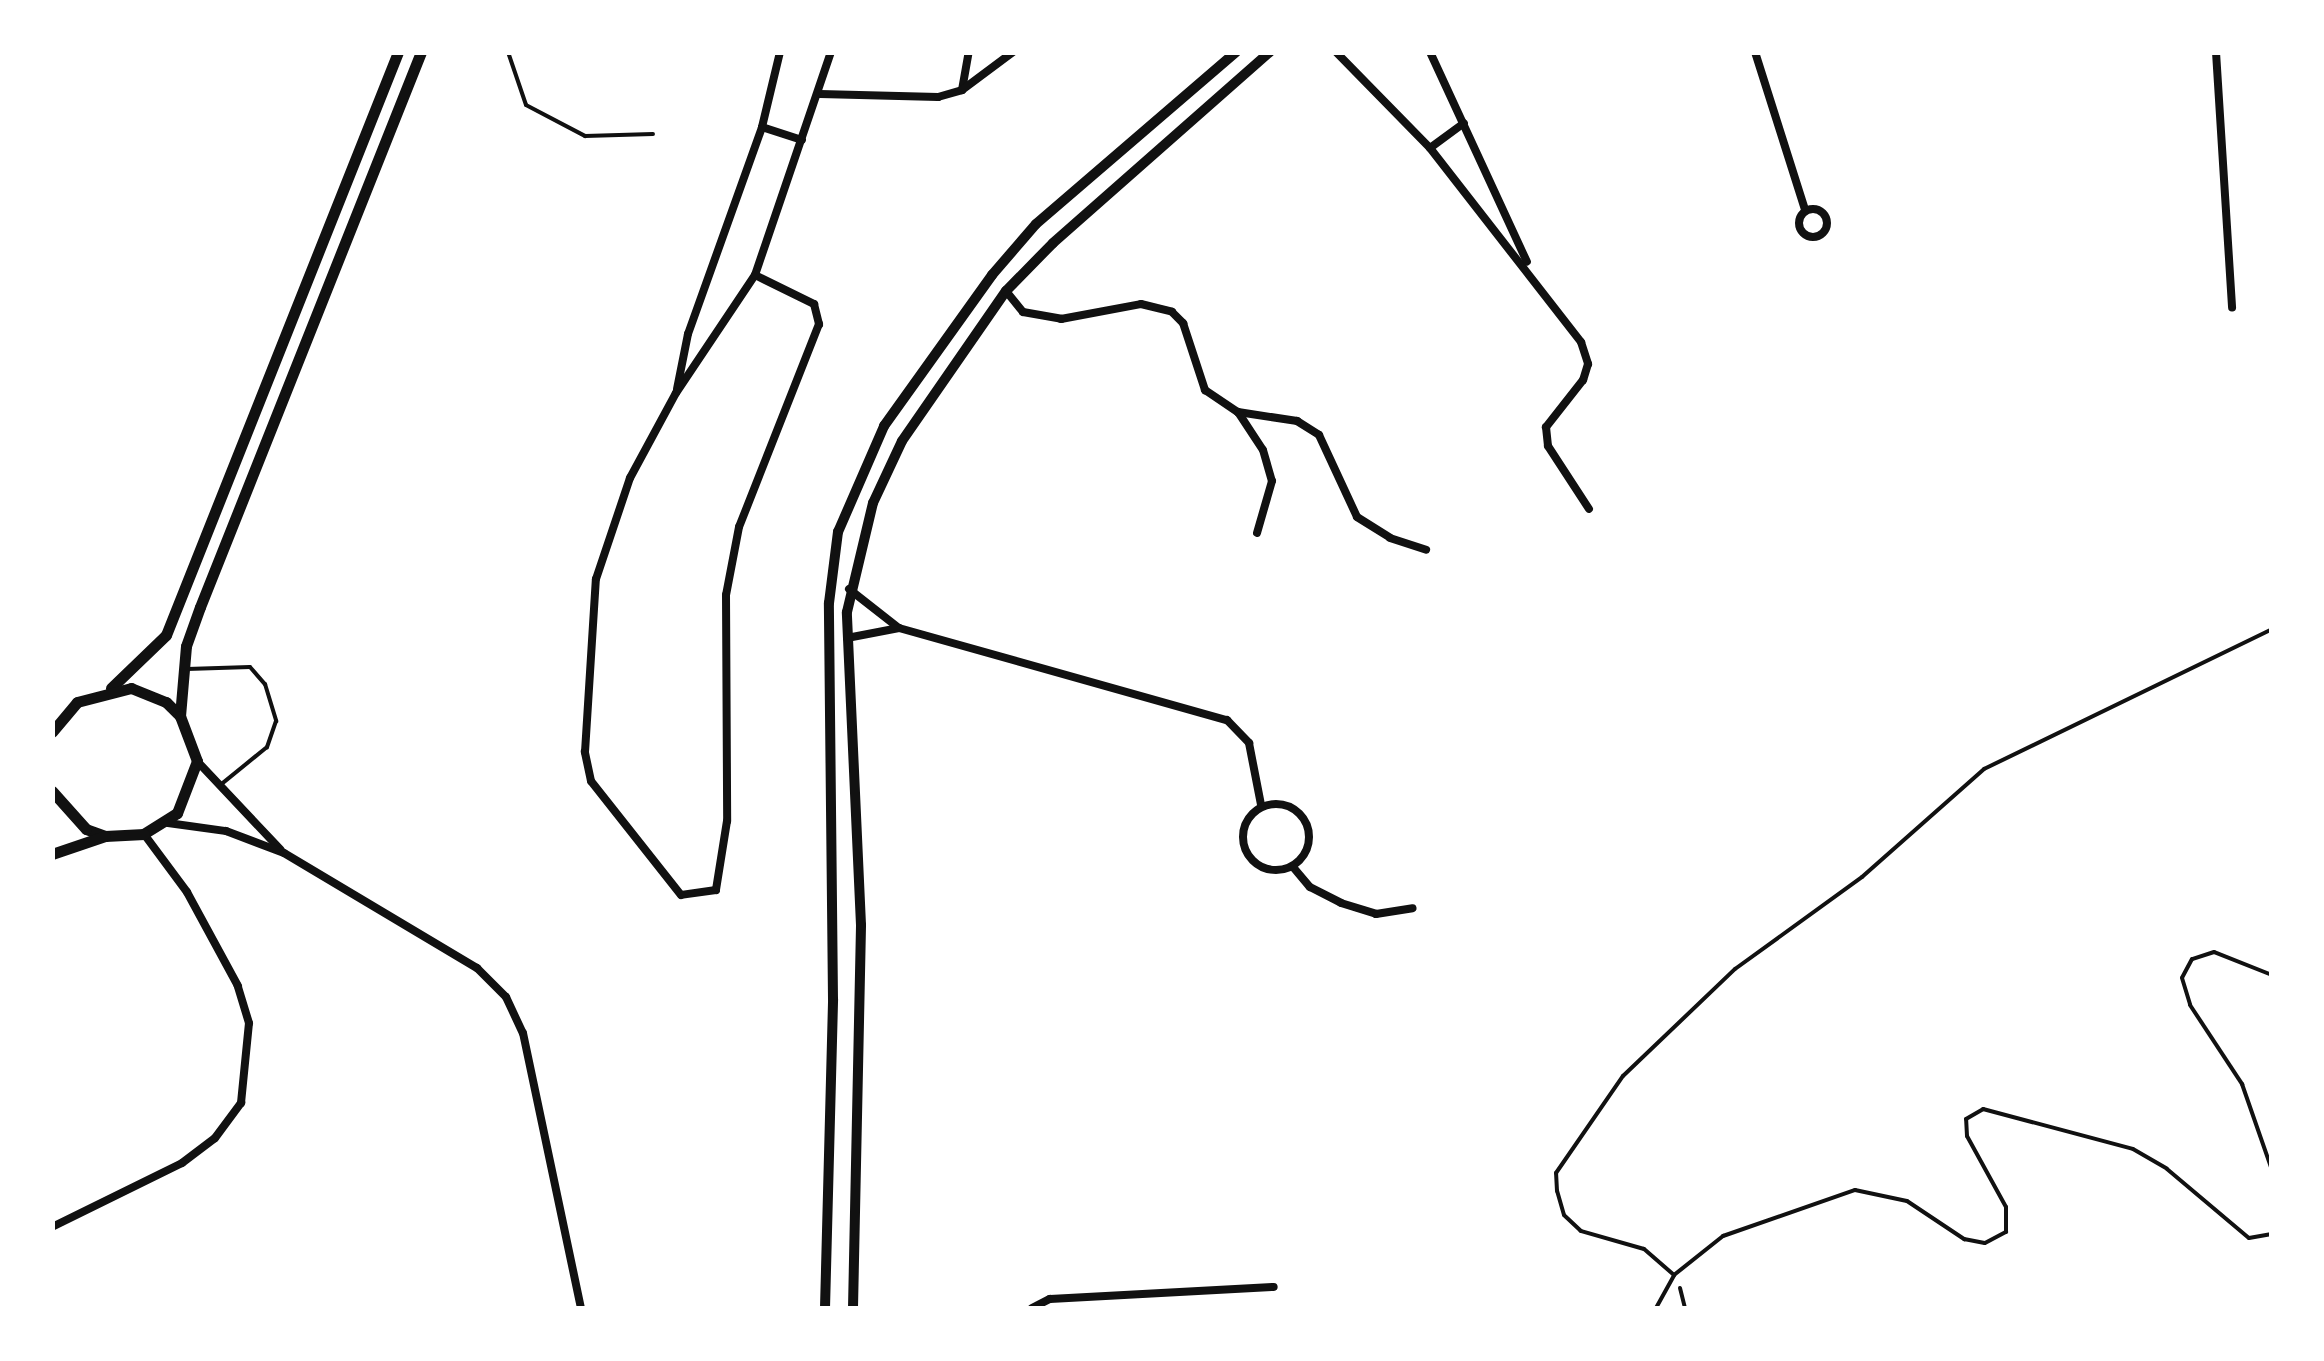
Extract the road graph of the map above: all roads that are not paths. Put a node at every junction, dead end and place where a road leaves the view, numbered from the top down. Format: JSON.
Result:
{"nodes":[{"id":1,"x":398,"y":52,"type":"edge"},
{"id":2,"x":421,"y":52,"type":"edge"},
{"id":3,"x":780,"y":52,"type":"edge"},
{"id":4,"x":831,"y":52,"type":"edge"},
{"id":5,"x":969,"y":52,"type":"edge"},
{"id":6,"x":1013,"y":52,"type":"edge"},
{"id":7,"x":1236,"y":52,"type":"edge"},
{"id":8,"x":1270,"y":52,"type":"edge"},
{"id":9,"x":1336,"y":52,"type":"edge"},
{"id":10,"x":1430,"y":52,"type":"edge"},
{"id":11,"x":1755,"y":52,"type":"edge"},
{"id":12,"x":2216,"y":52,"type":"edge"},
{"id":13,"x":962,"y":90,"type":"junction"},
{"id":14,"x":820,"y":94,"type":"junction"},
{"id":15,"x":1464,"y":123,"type":"junction"},
{"id":16,"x":762,"y":127,"type":"junction"},
{"id":17,"x":802,"y":140,"type":"junction"},
{"id":18,"x":1430,"y":148,"type":"junction"},
{"id":19,"x":1805,"y":210,"type":"dead end"},
{"id":20,"x":1036,"y":224,"type":"junction"},
{"id":21,"x":1053,"y":242,"type":"junction"},
{"id":22,"x":1529,"y":266,"type":"junction"},
{"id":23,"x":755,"y":275,"type":"junction"},
{"id":24,"x":1006,"y":291,"type":"junction"},
{"id":25,"x":2232,"y":308,"type":"dead end"},
{"id":26,"x":676,"y":393,"type":"junction"},
{"id":27,"x":1238,"y":412,"type":"junction"},
{"id":28,"x":1588,"y":510,"type":"dead end"},
{"id":29,"x":1257,"y":533,"type":"dead end"},
{"id":30,"x":1426,"y":550,"type":"dead end"},
{"id":31,"x":848,"y":589,"type":"junction"},
{"id":32,"x":899,"y":628,"type":"junction"},
{"id":33,"x":2272,"y":629,"type":"edge"},
{"id":34,"x":847,"y":638,"type":"junction"},
{"id":35,"x":183,"y":669,"type":"junction"},
{"id":36,"x":111,"y":688,"type":"junction"},
{"id":37,"x":180,"y":716,"type":"junction"},
{"id":38,"x":52,"y":732,"type":"edge"},
{"id":39,"x":196,"y":762,"type":"junction"},
{"id":40,"x":218,"y":787,"type":"junction"},
{"id":41,"x":52,"y":792,"type":"edge"},
{"id":42,"x":1261,"y":805,"type":"junction"},
{"id":43,"x":168,"y":824,"type":"junction"},
{"id":44,"x":144,"y":834,"type":"junction"},
{"id":45,"x":105,"y":836,"type":"junction"},
{"id":46,"x":284,"y":853,"type":"junction"},
{"id":47,"x":52,"y":854,"type":"edge"},
{"id":48,"x":1293,"y":868,"type":"junction"},
{"id":49,"x":1413,"y":908,"type":"dead end"},
{"id":50,"x":2272,"y":975,"type":"edge"},
{"id":51,"x":2272,"y":1170,"type":"edge"},
{"id":52,"x":52,"y":1227,"type":"edge"},
{"id":53,"x":2272,"y":1234,"type":"edge"},
{"id":54,"x":1674,"y":1275,"type":"junction"},
{"id":55,"x":1274,"y":1287,"type":"dead end"},
{"id":56,"x":582,"y":1308,"type":"edge"},
{"id":57,"x":825,"y":1308,"type":"edge"},
{"id":58,"x":853,"y":1308,"type":"edge"},
{"id":59,"x":1032,"y":1308,"type":"edge"},
{"id":60,"x":1656,"y":1308,"type":"edge"}],
"edges":[{"from":1,"to":36,"type":"main road"},
{"from":2,"to":35,"type":"main road"},
{"from":3,"to":16,"type":"street"},
{"from":4,"to":14,"type":"street"},
{"from":5,"to":13,"type":"street"},
{"from":6,"to":13,"type":"street"},
{"from":7,"to":20,"type":"street"},
{"from":8,"to":21,"type":"street"},
{"from":9,"to":18,"type":"street"},
{"from":10,"to":15,"type":"street"},
{"from":11,"to":19,"type":"street"},
{"from":12,"to":25,"type":"street"},
{"from":13,"to":14,"type":"street"},
{"from":14,"to":17,"type":"street"},
{"from":15,"to":18,"type":"street"},
{"from":15,"to":22,"type":"street"},
{"from":16,"to":17,"type":"street"},
{"from":16,"to":26,"type":"street"},
{"from":17,"to":23,"type":"street"},
{"from":18,"to":22,"type":"street"},
{"from":20,"to":21,"type":"street"},
{"from":20,"to":57,"type":"street"},
{"from":21,"to":24,"type":"street"},
{"from":22,"to":28,"type":"street"},
{"from":23,"to":26,"type":"street"},
{"from":23,"to":26,"type":"street"},
{"from":24,"to":27,"type":"street"},
{"from":24,"to":31,"type":"street"},
{"from":27,"to":29,"type":"street"},
{"from":27,"to":30,"type":"street"},
{"from":31,"to":32,"type":"street"},
{"from":31,"to":34,"type":"street"},
{"from":32,"to":34,"type":"street"},
{"from":32,"to":42,"type":"street"},
{"from":33,"to":54,"type":"lane"},
{"from":34,"to":58,"type":"street"},
{"from":35,"to":37,"type":"main road"},
{"from":35,"to":40,"type":"lane"},
{"from":36,"to":37,"type":"main road"},
{"from":36,"to":38,"type":"main road"},
{"from":37,"to":39,"type":"main road"},
{"from":39,"to":40,"type":"street"},
{"from":39,"to":43,"type":"main road"},
{"from":40,"to":46,"type":"street"},
{"from":41,"to":45,"type":"main road"},
{"from":42,"to":48,"type":"street"},
{"from":42,"to":48,"type":"street"},
{"from":43,"to":44,"type":"main road"},
{"from":43,"to":46,"type":"street"},
{"from":44,"to":45,"type":"main road"},
{"from":44,"to":52,"type":"street"},
{"from":45,"to":47,"type":"main road"},
{"from":46,"to":56,"type":"street"},
{"from":48,"to":49,"type":"street"},
{"from":50,"to":51,"type":"lane"},
{"from":53,"to":54,"type":"lane"},
{"from":54,"to":60,"type":"lane"},
{"from":55,"to":59,"type":"street"}]}
